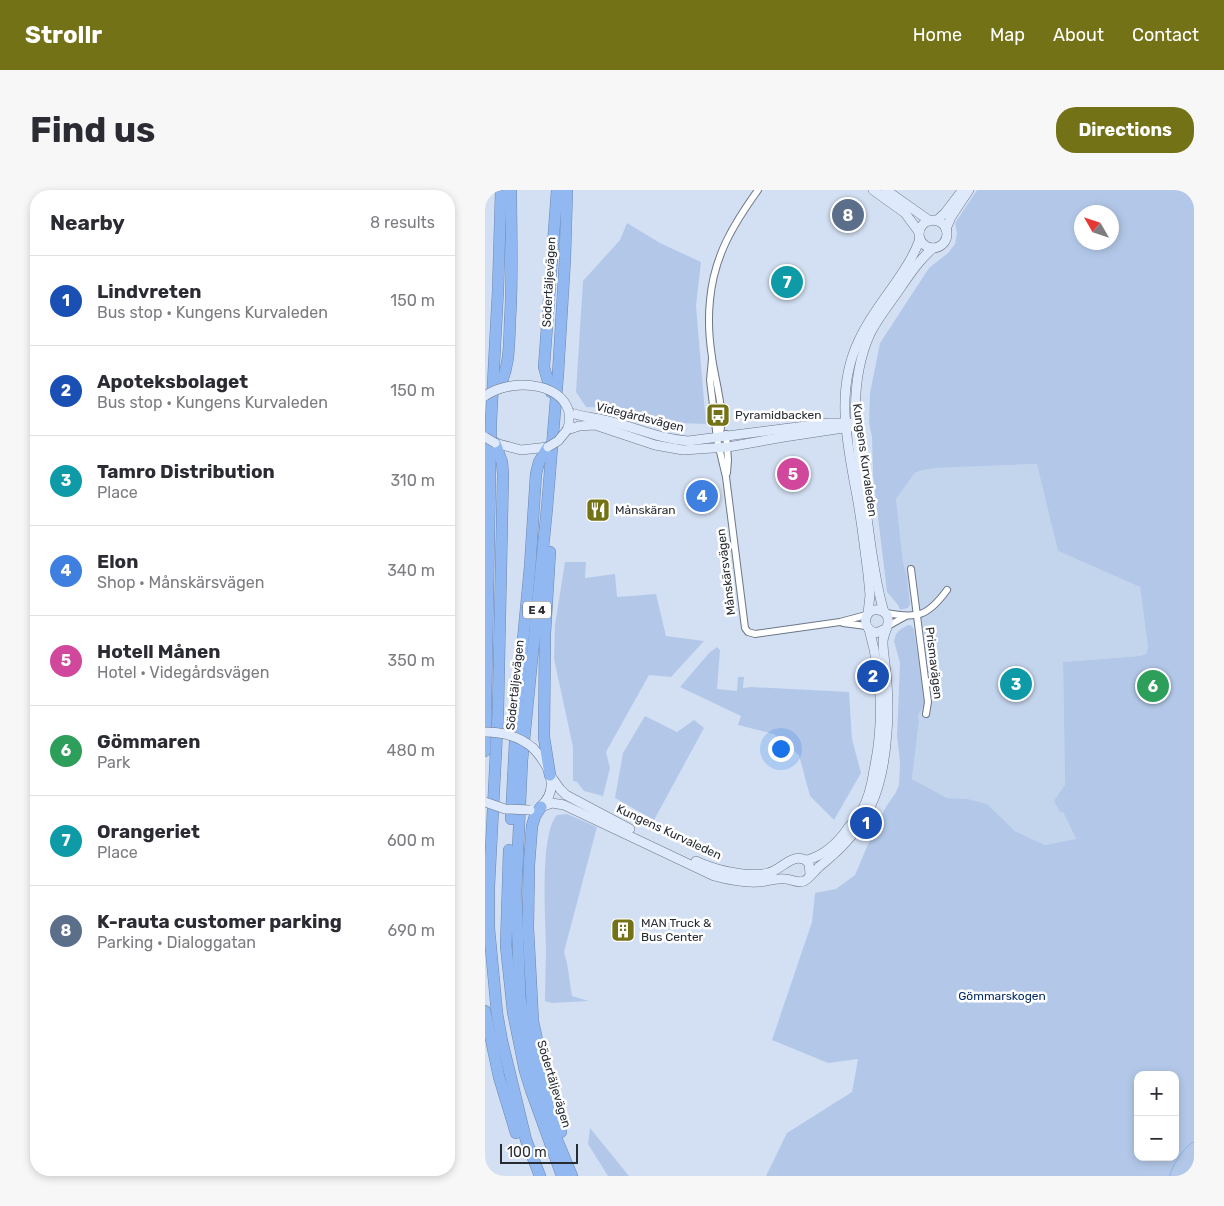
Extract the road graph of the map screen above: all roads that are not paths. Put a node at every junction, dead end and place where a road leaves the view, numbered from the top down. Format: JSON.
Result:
{"nodes":[{"id":1,"x":501,"y":190,"type":"edge"},
{"id":2,"x":511,"y":190,"type":"edge"},
{"id":3,"x":557,"y":190,"type":"edge"},
{"id":4,"x":567,"y":190,"type":"edge"},
{"id":5,"x":758,"y":190,"type":"edge"},
{"id":6,"x":873,"y":190,"type":"edge"},
{"id":7,"x":886,"y":190,"type":"edge"},
{"id":8,"x":963,"y":190,"type":"edge"},
{"id":9,"x":969,"y":190,"type":"edge"},
{"id":10,"x":933,"y":221,"type":"junction"},
{"id":11,"x":946,"y":228,"type":"junction"},
{"id":12,"x":919,"y":235,"type":"junction"},
{"id":13,"x":933,"y":248,"type":"junction"},
{"id":14,"x":712,"y":359,"type":"junction"},
{"id":15,"x":499,"y":388,"type":"junction"},
{"id":16,"x":551,"y":392,"type":"junction"},
{"id":17,"x":485,"y":396,"type":"edge"},
{"id":18,"x":571,"y":412,"type":"junction"},
{"id":19,"x":857,"y":424,"type":"junction"},
{"id":20,"x":845,"y":425,"type":"junction"},
{"id":21,"x":569,"y":429,"type":"junction"},
{"id":22,"x":485,"y":436,"type":"edge"},
{"id":23,"x":727,"y":437,"type":"junction"},
{"id":24,"x":717,"y":439,"type":"junction"},
{"id":25,"x":495,"y":444,"type":"junction"},
{"id":26,"x":548,"y":446,"type":"junction"},
{"id":27,"x":723,"y":448,"type":"junction"},
{"id":28,"x":550,"y":460,"type":"junction"},
{"id":29,"x":490,"y":510,"type":"junction"},
{"id":30,"x":485,"y":522,"type":"edge"},
{"id":31,"x":911,"y":569,"type":"dead end"},
{"id":32,"x":947,"y":590,"type":"dead end"},
{"id":33,"x":885,"y":613,"type":"junction"},
{"id":34,"x":867,"y":614,"type":"junction"},
{"id":35,"x":916,"y":615,"type":"junction"},
{"id":36,"x":906,"y":616,"type":"junction"},
{"id":37,"x":840,"y":622,"type":"junction"},
{"id":38,"x":887,"y":627,"type":"junction"},
{"id":39,"x":868,"y":628,"type":"junction"},
{"id":40,"x":926,"y":714,"type":"dead end"},
{"id":41,"x":485,"y":732,"type":"edge"},
{"id":42,"x":485,"y":751,"type":"edge"},
{"id":43,"x":550,"y":775,"type":"junction"},
{"id":44,"x":485,"y":802,"type":"edge"},
{"id":45,"x":536,"y":808,"type":"junction"},
{"id":46,"x":807,"y":860,"type":"junction"},
{"id":47,"x":789,"y":862,"type":"junction"},
{"id":48,"x":810,"y":874,"type":"junction"},
{"id":49,"x":790,"y":880,"type":"junction"},
{"id":50,"x":485,"y":1012,"type":"edge"},
{"id":51,"x":485,"y":1050,"type":"edge"},
{"id":52,"x":509,"y":1113,"type":"junction"},
{"id":53,"x":533,"y":1176,"type":"edge"},
{"id":54,"x":540,"y":1176,"type":"edge"},
{"id":55,"x":562,"y":1176,"type":"edge"},
{"id":56,"x":572,"y":1176,"type":"edge"},
{"id":57,"x":578,"y":1176,"type":"edge"}],
"edges":[{"from":1,"to":29,"type":"highway","name":"Södertäljevägen"},
{"from":2,"to":15,"type":"highway"},
{"from":3,"to":16,"type":"highway"},
{"from":4,"to":28,"type":"highway","name":"Södertäljevägen","number":"E 4"},
{"from":5,"to":14,"type":"street","name":"Månskärsvägen"},
{"from":6,"to":12,"type":"street"},
{"from":7,"to":10,"type":"street"},
{"from":8,"to":10,"type":"street"},
{"from":9,"to":11,"type":"street"},
{"from":10,"to":11,"type":"street"},
{"from":10,"to":12,"type":"street"},
{"from":11,"to":13,"type":"street"},
{"from":12,"to":13,"type":"street"},
{"from":12,"to":20,"type":"street","name":"Kungens Kurvaleden"},
{"from":13,"to":19,"type":"street","name":"Kungens Kurvaleden"},
{"from":14,"to":23,"type":"street","name":"Månskärsvägen"},
{"from":14,"to":24,"type":"street","name":"Månskärsvägen"},
{"from":15,"to":16,"type":"street","bridge":true},
{"from":15,"to":17,"type":"street","bridge":true},
{"from":16,"to":18,"type":"street","bridge":true},
{"from":18,"to":21,"type":"street"},
{"from":18,"to":24,"type":"street","name":"Videgårdsvägen"},
{"from":19,"to":20,"type":"street","name":"Videgårdsvägen"},
{"from":19,"to":33,"type":"street","name":"Kungens Kurvaleden"},
{"from":20,"to":23,"type":"street","name":"Videgårdsvägen"},
{"from":20,"to":27,"type":"street","name":"Videgårdsvägen"},
{"from":20,"to":34,"type":"street","name":"Kungens Kurvaleden"},
{"from":21,"to":26,"type":"street","bridge":true},
{"from":21,"to":27,"type":"street","name":"Videgårdsvägen"},
{"from":22,"to":25,"type":"street","bridge":true},
{"from":23,"to":24,"type":"street","name":"Videgårdsvägen"},
{"from":23,"to":27,"type":"street","name":"Månskärsvägen"},
{"from":24,"to":27,"type":"street","name":"Månskärsvägen"},
{"from":25,"to":26,"type":"street"},
{"from":25,"to":54,"type":"highway"},
{"from":26,"to":55,"type":"highway"},
{"from":27,"to":37,"type":"street","name":"Månskärsvägen"},
{"from":28,"to":43,"type":"highway"},
{"from":28,"to":56,"type":"highway","name":"Södertäljevägen","number":"E 4"},
{"from":29,"to":30,"type":"highway"},
{"from":29,"to":42,"type":"highway","name":"Södertäljevägen"},
{"from":31,"to":35,"type":"street","name":"Prismavägen"},
{"from":32,"to":35,"type":"street","name":"Prismavägen"},
{"from":33,"to":34,"type":"street"},
{"from":33,"to":36,"type":"street","name":"Prismavägen"},
{"from":33,"to":38,"type":"street"},
{"from":34,"to":37,"type":"street"},
{"from":34,"to":39,"type":"street"},
{"from":35,"to":36,"type":"street","name":"Prismavägen"},
{"from":35,"to":40,"type":"street","name":"Prismavägen"},
{"from":36,"to":38,"type":"street","name":"Prismavägen"},
{"from":37,"to":39,"type":"street"},
{"from":38,"to":39,"type":"street"},
{"from":38,"to":48,"type":"street"},
{"from":39,"to":46,"type":"street"},
{"from":41,"to":43,"type":"street","name":"Kungens Kurvaleden","bridge":true},
{"from":43,"to":45,"type":"street"},
{"from":43,"to":47,"type":"street","name":"Kungens Kurvaleden"},
{"from":44,"to":45,"type":"street","name":"Kungens Kurvaleden","bridge":true},
{"from":45,"to":49,"type":"street","name":"Kungens Kurvaleden"},
{"from":45,"to":57,"type":"highway"},
{"from":46,"to":47,"type":"street"},
{"from":46,"to":48,"type":"street"},
{"from":47,"to":49,"type":"street"},
{"from":48,"to":49,"type":"street"},
{"from":50,"to":52,"type":"highway"},
{"from":51,"to":52,"type":"highway"},
{"from":52,"to":53,"type":"highway"}]}
